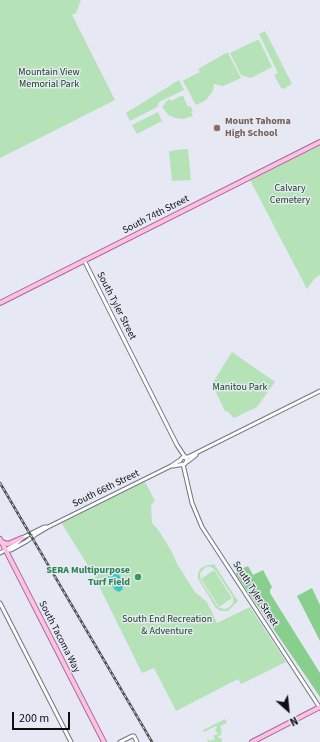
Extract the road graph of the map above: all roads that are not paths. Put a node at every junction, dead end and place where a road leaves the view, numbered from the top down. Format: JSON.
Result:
{"nodes":[{"id":1,"x":320,"y":142,"type":"edge"},
{"id":2,"x":84,"y":260,"type":"junction"},
{"id":3,"x":0,"y":303,"type":"edge"},
{"id":4,"x":320,"y":391,"type":"edge"},
{"id":5,"x":208,"y":447,"type":"junction"},
{"id":6,"x":183,"y":458,"type":"junction"},
{"id":7,"x":187,"y":462,"type":"junction"},
{"id":8,"x":182,"y":464,"type":"junction"},
{"id":9,"x":171,"y":466,"type":"junction"},
{"id":10,"x":188,"y":484,"type":"junction"},
{"id":11,"x":48,"y":527,"type":"junction"},
{"id":12,"x":22,"y":538,"type":"junction"},
{"id":13,"x":1,"y":541,"type":"edge"},
{"id":14,"x":6,"y":550,"type":"junction"},
{"id":15,"x":0,"y":553,"type":"edge"},
{"id":16,"x":0,"y":602,"type":"edge"},
{"id":17,"x":320,"y":708,"type":"edge"},
{"id":18,"x":71,"y":742,"type":"edge"},
{"id":19,"x":104,"y":742,"type":"edge"},
{"id":20,"x":120,"y":742,"type":"edge"},
{"id":21,"x":137,"y":742,"type":"edge"},
{"id":22,"x":252,"y":742,"type":"edge"}],
"edges":[{"from":1,"to":2,"type":"main road","name":"South 74th Street"},
{"from":2,"to":3,"type":"main road","name":"South 74th Street"},
{"from":2,"to":6,"type":"street","name":"South Tyler Street"},
{"from":4,"to":5,"type":"street","name":"South 66th Street"},
{"from":5,"to":6,"type":"street","name":"South 66th Street"},
{"from":5,"to":7,"type":"street","name":"South 66th Street"},
{"from":6,"to":7,"type":"street","name":"South Tyler Street"},
{"from":6,"to":8,"type":"street","name":"South Tyler Street"},
{"from":6,"to":9,"type":"street","name":"South 66th Street"},
{"from":7,"to":8,"type":"street","name":"South 66th Street"},
{"from":7,"to":10,"type":"street","name":"South Tyler Street"},
{"from":8,"to":9,"type":"street","name":"South 66th Street"},
{"from":8,"to":10,"type":"street","name":"South Tyler Street"},
{"from":9,"to":11,"type":"street","name":"South 66th Street"},
{"from":10,"to":17,"type":"street","name":"South Tyler Street"},
{"from":11,"to":12,"type":"street","name":"South 66th Street"},
{"from":11,"to":14,"type":"street","name":"South 66th Street"},
{"from":12,"to":13,"type":"main road"},
{"from":12,"to":14,"type":"street","name":"South 66th Street"},
{"from":13,"to":14,"type":"main road","name":"South Tacoma Way"},
{"from":14,"to":15,"type":"street","name":"South 66th Street"},
{"from":14,"to":19,"type":"main road","name":"South Tacoma Way"},
{"from":16,"to":18,"type":"street"},
{"from":17,"to":22,"type":"main road"},
{"from":20,"to":21,"type":"street"}]}
